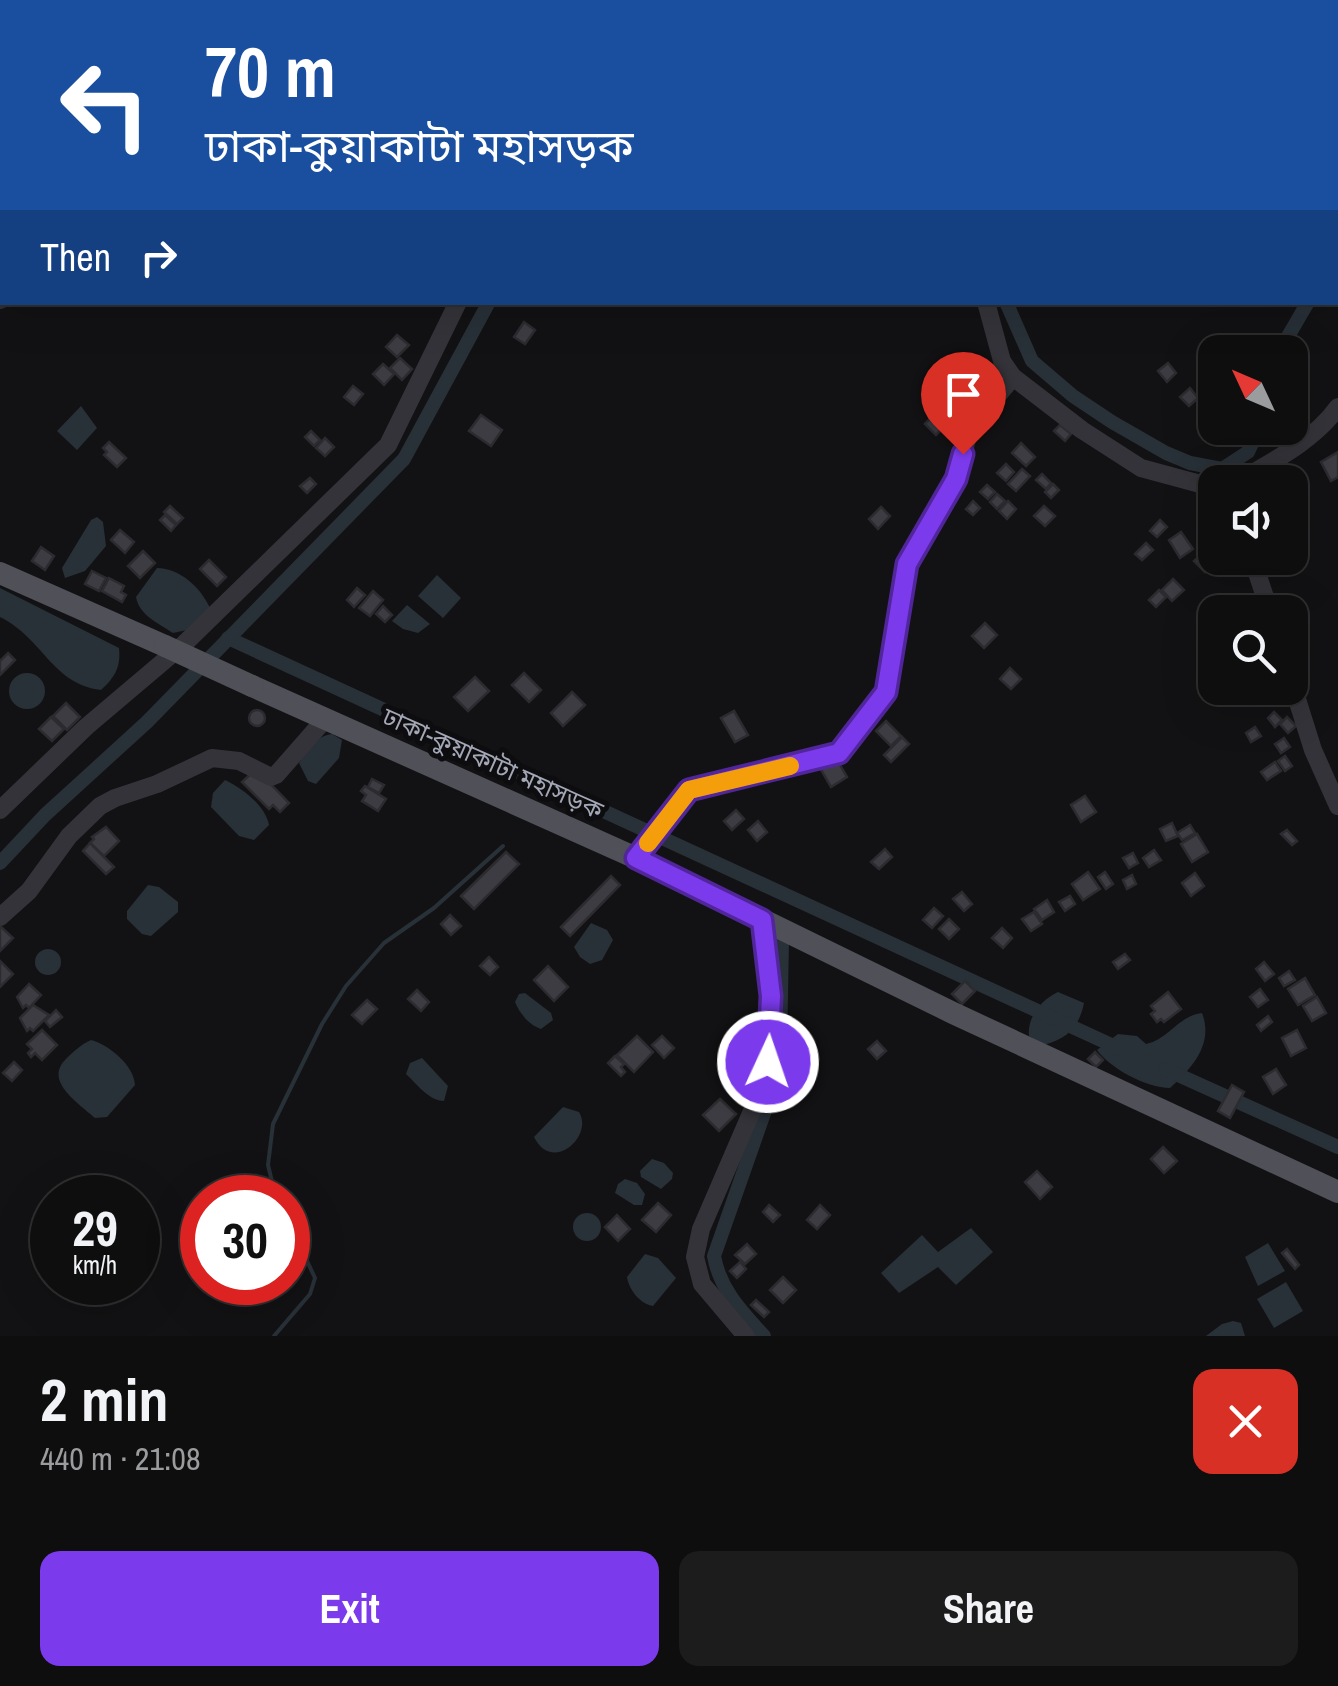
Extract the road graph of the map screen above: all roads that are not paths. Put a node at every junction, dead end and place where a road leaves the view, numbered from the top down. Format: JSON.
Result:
{"nodes":[{"id":1,"x":457,"y":305,"type":"edge"},
{"id":2,"x":987,"y":305,"type":"edge"},
{"id":3,"x":1013,"y":378,"type":"junction"},
{"id":4,"x":1338,"y":407,"type":"edge"},
{"id":5,"x":1266,"y":465,"type":"edge"},
{"id":6,"x":1198,"y":483,"type":"edge"},
{"id":7,"x":0,"y":574,"type":"edge"},
{"id":8,"x":1299,"y":705,"type":"edge"},
{"id":9,"x":326,"y":718,"type":"junction"},
{"id":10,"x":1338,"y":806,"type":"edge"},
{"id":11,"x":0,"y":810,"type":"edge"},
{"id":12,"x":636,"y":858,"type":"junction"},
{"id":13,"x":0,"y":917,"type":"edge"},
{"id":14,"x":762,"y":920,"type":"junction"},
{"id":15,"x":1338,"y":1192,"type":"edge"},
{"id":16,"x":746,"y":1336,"type":"edge"}],
"edges":[{"from":1,"to":11,"type":"street"},
{"from":2,"to":3,"type":"street"},
{"from":3,"to":6,"type":"street"},
{"from":3,"to":12,"type":"street"},
{"from":4,"to":5,"type":"street"},
{"from":7,"to":9,"type":"main road","name":"ঢাকা-কুয়াকাটা মহাসড়ক","bridge":true},
{"from":8,"to":10,"type":"street"},
{"from":9,"to":12,"type":"main road","name":"ঢাকা-কুয়াকাটা মহাসড়ক"},
{"from":9,"to":13,"type":"street"},
{"from":12,"to":14,"type":"main road","name":"ঢাকা-কুয়াকাটা মহাসড়ক"},
{"from":14,"to":15,"type":"main road","name":"ঢাকা-কুয়াকাটা মহাসড়ক"},
{"from":14,"to":16,"type":"street"}]}
